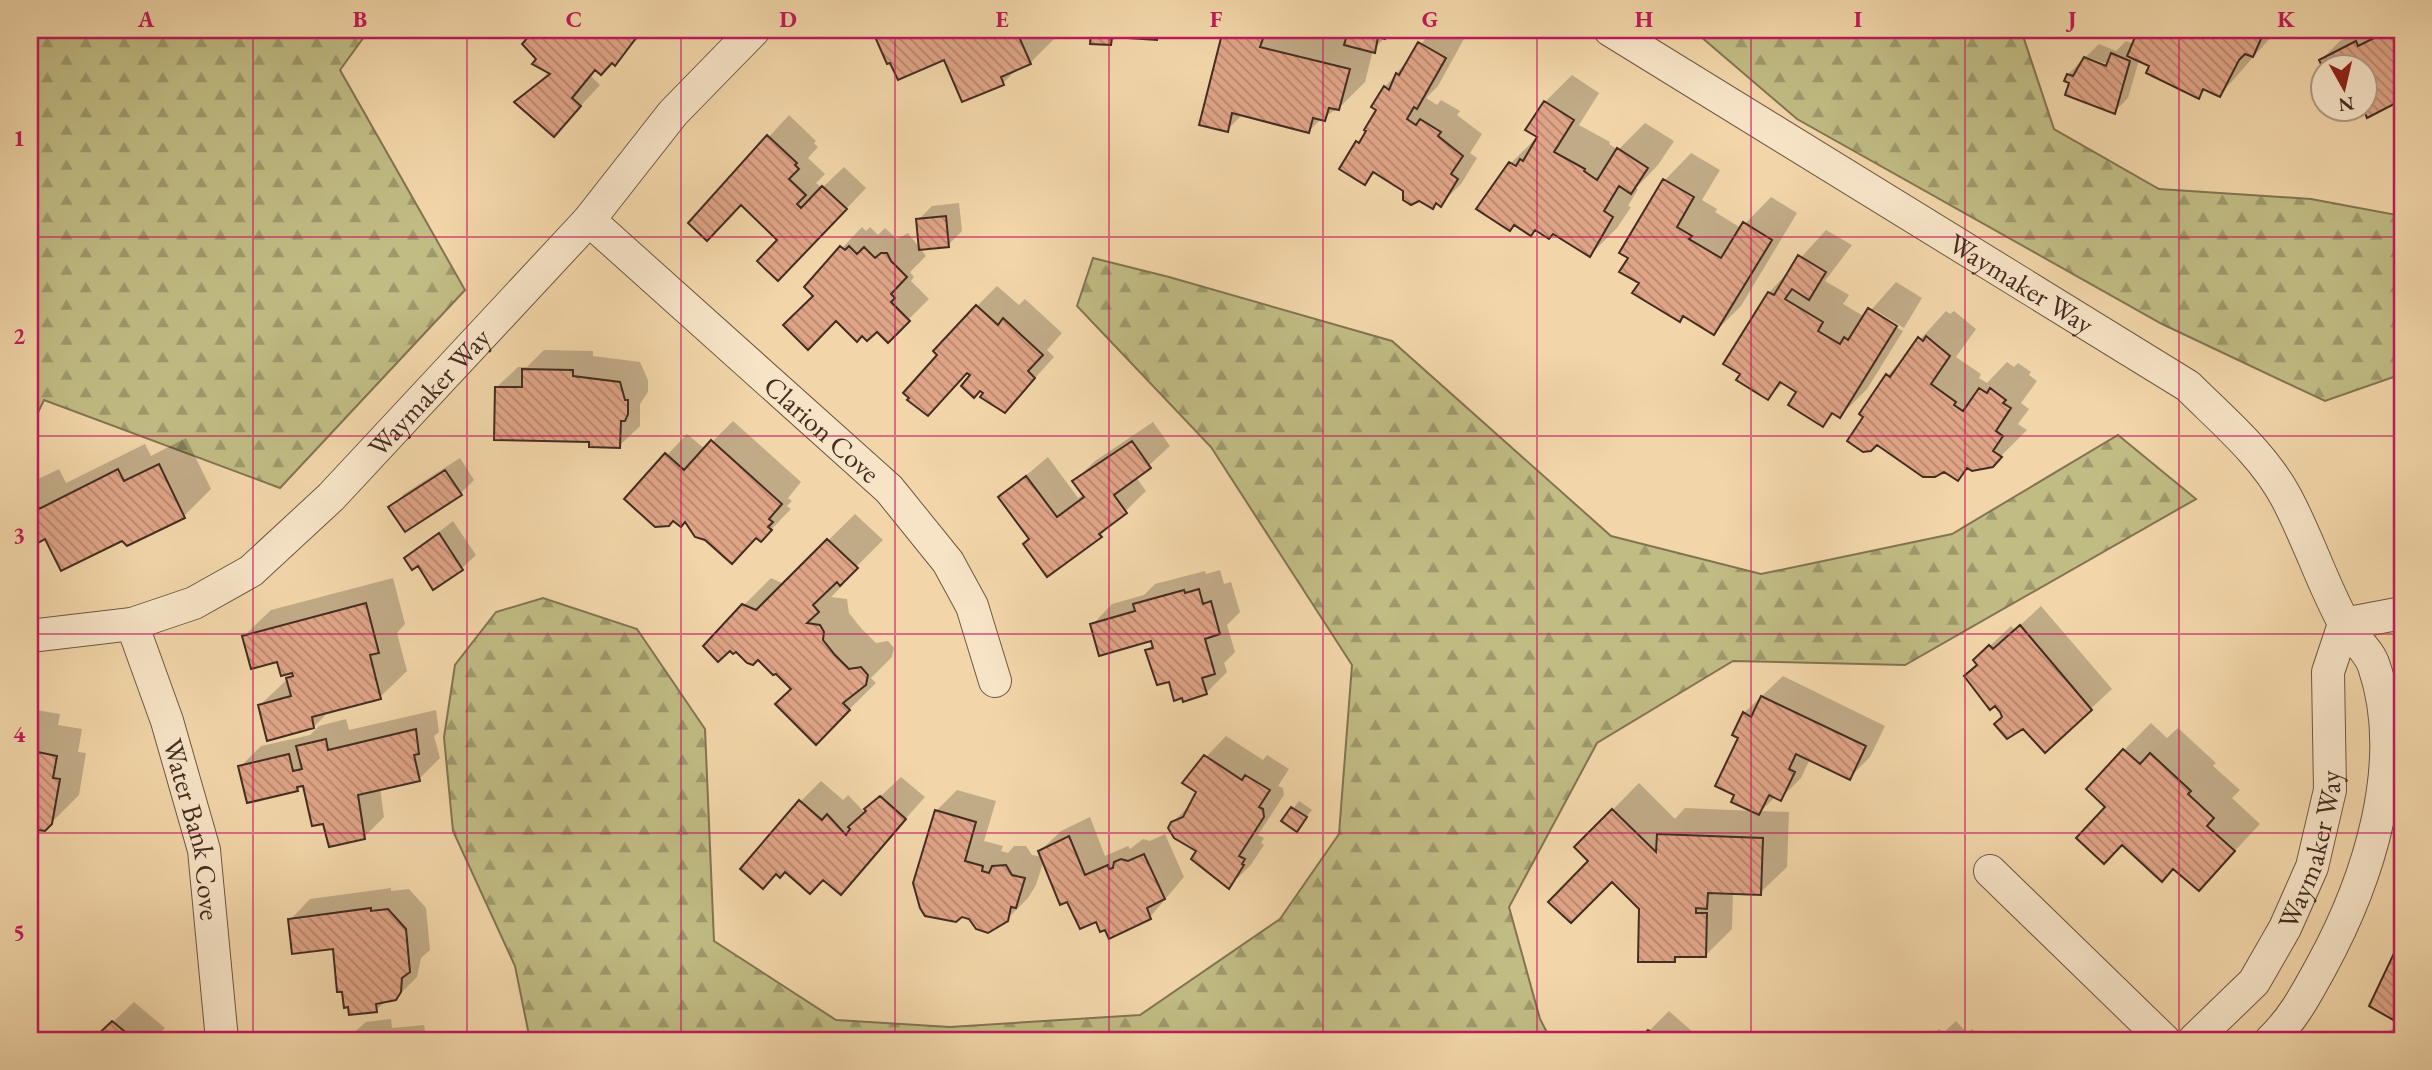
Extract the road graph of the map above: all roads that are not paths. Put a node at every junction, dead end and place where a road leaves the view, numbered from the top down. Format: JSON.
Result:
{"nodes":[{"id":1,"x":754,"y":30,"type":"edge"},
{"id":2,"x":1610,"y":30,"type":"edge"},
{"id":3,"x":589,"y":220,"type":"junction"},
{"id":4,"x":2402,"y":613,"type":"edge"},
{"id":5,"x":132,"y":624,"type":"junction"},
{"id":6,"x":2344,"y":624,"type":"junction"},
{"id":7,"x":30,"y":636,"type":"edge"},
{"id":8,"x":995,"y":681,"type":"dead end"},
{"id":9,"x":1990,"y":871,"type":"dead end"},
{"id":10,"x":222,"y":1040,"type":"edge"},
{"id":11,"x":2164,"y":1040,"type":"edge"},
{"id":12,"x":2194,"y":1040,"type":"edge"},
{"id":13,"x":2271,"y":1040,"type":"edge"}],
"edges":[{"from":1,"to":3,"type":"street","name":"Waymaker Way"},
{"from":2,"to":6,"type":"street","name":"Waymaker Way"},
{"from":3,"to":5,"type":"street","name":"Waymaker Way"},
{"from":3,"to":8,"type":"street","name":"Clarion Cove"},
{"from":4,"to":6,"type":"street"},
{"from":5,"to":7,"type":"street","name":"Waymaker Way"},
{"from":5,"to":10,"type":"street","name":"Water Bank Cove"},
{"from":6,"to":12,"type":"street","name":"Waymaker Way"},
{"from":6,"to":13,"type":"street","name":"Waymaker Way"},
{"from":9,"to":11,"type":"street"}]}
